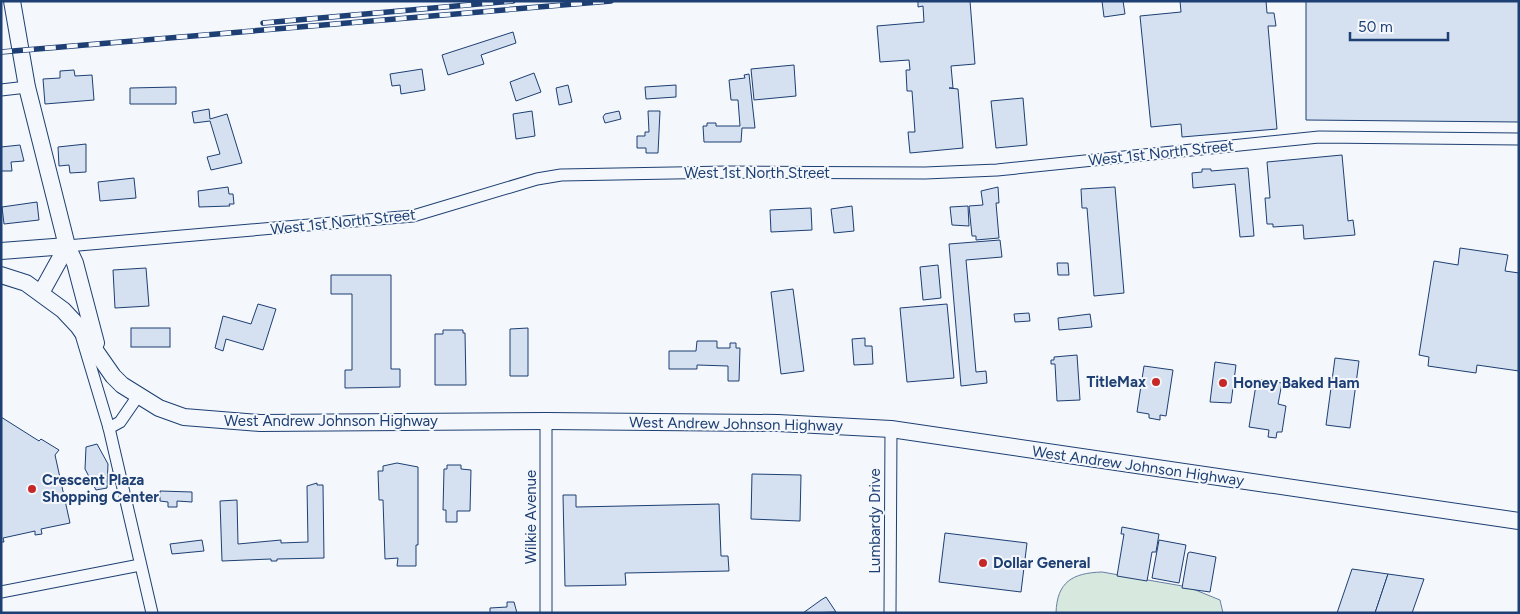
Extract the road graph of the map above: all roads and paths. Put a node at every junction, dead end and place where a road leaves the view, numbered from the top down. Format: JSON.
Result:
{"nodes":[{"id":1,"x":12,"y":1,"type":"edge"},
{"id":2,"x":27,"y":87,"type":"junction"},
{"id":3,"x":1,"y":90,"type":"edge"},
{"id":4,"x":1519,"y":139,"type":"edge"},
{"id":5,"x":67,"y":246,"type":"junction"},
{"id":6,"x":1,"y":251,"type":"edge"},
{"id":7,"x":1,"y":275,"type":"edge"},
{"id":8,"x":42,"y":293,"type":"junction"},
{"id":9,"x":78,"y":326,"type":"junction"},
{"id":10,"x":99,"y":355,"type":"junction"},
{"id":11,"x":138,"y":396,"type":"junction"},
{"id":12,"x":546,"y":421,"type":"junction"},
{"id":13,"x":109,"y":428,"type":"junction"},
{"id":14,"x":891,"y":429,"type":"junction"},
{"id":15,"x":1519,"y":521,"type":"edge"},
{"id":16,"x":140,"y":566,"type":"junction"},
{"id":17,"x":1,"y":592,"type":"edge"},
{"id":18,"x":887,"y":610,"type":"edge"},
{"id":19,"x":152,"y":613,"type":"edge"},
{"id":20,"x":546,"y":613,"type":"edge"}],
"edges":[{"from":1,"to":2,"type":"main road"},
{"from":2,"to":3,"type":"street"},
{"from":2,"to":5,"type":"main road"},
{"from":4,"to":5,"type":"street","name":"West 1st North Street"},
{"from":5,"to":6,"type":"main road","name":"West 1st North Street"},
{"from":5,"to":8,"type":"main road"},
{"from":5,"to":10,"type":"main road"},
{"from":7,"to":8,"type":"main road","name":"West Andrew Johnson Highway"},
{"from":8,"to":9,"type":"main road","name":"West Andrew Johnson Highway"},
{"from":9,"to":10,"type":"main road","name":"West Andrew Johnson Highway"},
{"from":9,"to":13,"type":"street"},
{"from":10,"to":11,"type":"main road","name":"West Andrew Johnson Highway"},
{"from":11,"to":12,"type":"main road","name":"West Andrew Johnson Highway"},
{"from":11,"to":13,"type":"street"},
{"from":12,"to":14,"type":"main road","name":"West Andrew Johnson Highway"},
{"from":12,"to":20,"type":"street","name":"Wilkie Avenue"},
{"from":13,"to":16,"type":"street"},
{"from":14,"to":15,"type":"main road","name":"West Andrew Johnson Highway"},
{"from":14,"to":18,"type":"street","name":"Lumbardy Drive"},
{"from":16,"to":17,"type":"street"},
{"from":16,"to":19,"type":"street"}]}
